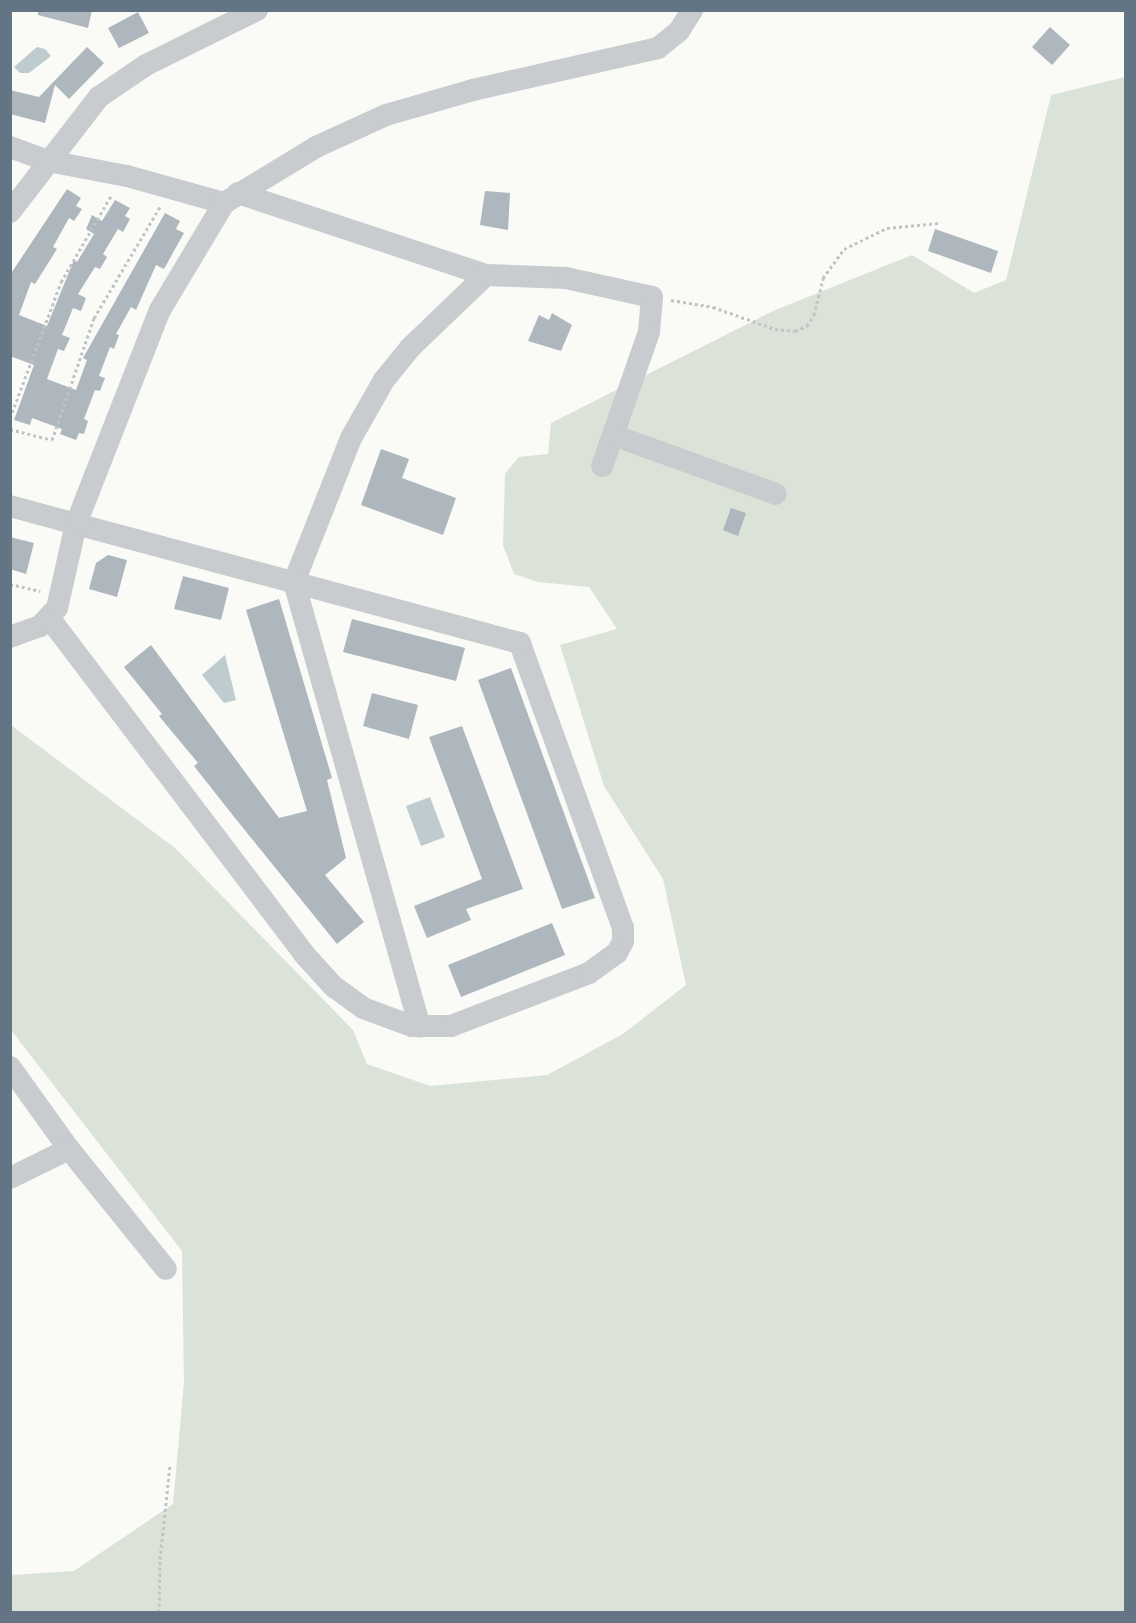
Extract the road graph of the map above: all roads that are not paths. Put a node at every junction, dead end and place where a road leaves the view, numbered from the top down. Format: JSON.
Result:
{"nodes":[{"id":1,"x":257,"y":10,"type":"edge"},
{"id":2,"x":692,"y":10,"type":"edge"},
{"id":3,"x":10,"y":147,"type":"edge"},
{"id":4,"x":48,"y":161,"type":"junction"},
{"id":5,"x":231,"y":198,"type":"junction"},
{"id":6,"x":10,"y":212,"type":"edge"},
{"id":7,"x":486,"y":275,"type":"junction"},
{"id":8,"x":613,"y":435,"type":"junction"},
{"id":9,"x":602,"y":466,"type":"dead end"},
{"id":10,"x":776,"y":494,"type":"dead end"},
{"id":11,"x":10,"y":506,"type":"edge"},
{"id":12,"x":76,"y":524,"type":"junction"},
{"id":13,"x":294,"y":582,"type":"junction"},
{"id":14,"x":50,"y":619,"type":"junction"},
{"id":15,"x":10,"y":637,"type":"edge"},
{"id":16,"x":420,"y":1026,"type":"junction"},
{"id":17,"x":10,"y":1067,"type":"edge"},
{"id":18,"x":69,"y":1149,"type":"junction"},
{"id":19,"x":10,"y":1178,"type":"edge"},
{"id":20,"x":166,"y":1269,"type":"dead end"}],
"edges":[{"from":1,"to":4,"type":"street"},
{"from":2,"to":5,"type":"street"},
{"from":3,"to":4,"type":"street"},
{"from":4,"to":5,"type":"street"},
{"from":4,"to":6,"type":"street"},
{"from":5,"to":7,"type":"street"},
{"from":5,"to":12,"type":"street"},
{"from":7,"to":8,"type":"street"},
{"from":7,"to":13,"type":"street"},
{"from":8,"to":9,"type":"street"},
{"from":8,"to":10,"type":"street"},
{"from":11,"to":12,"type":"street"},
{"from":12,"to":13,"type":"street"},
{"from":12,"to":14,"type":"street"},
{"from":13,"to":16,"type":"street"},
{"from":13,"to":16,"type":"street"},
{"from":14,"to":15,"type":"street"},
{"from":14,"to":16,"type":"street"},
{"from":17,"to":18,"type":"street"},
{"from":18,"to":19,"type":"street"},
{"from":18,"to":20,"type":"street"}]}
